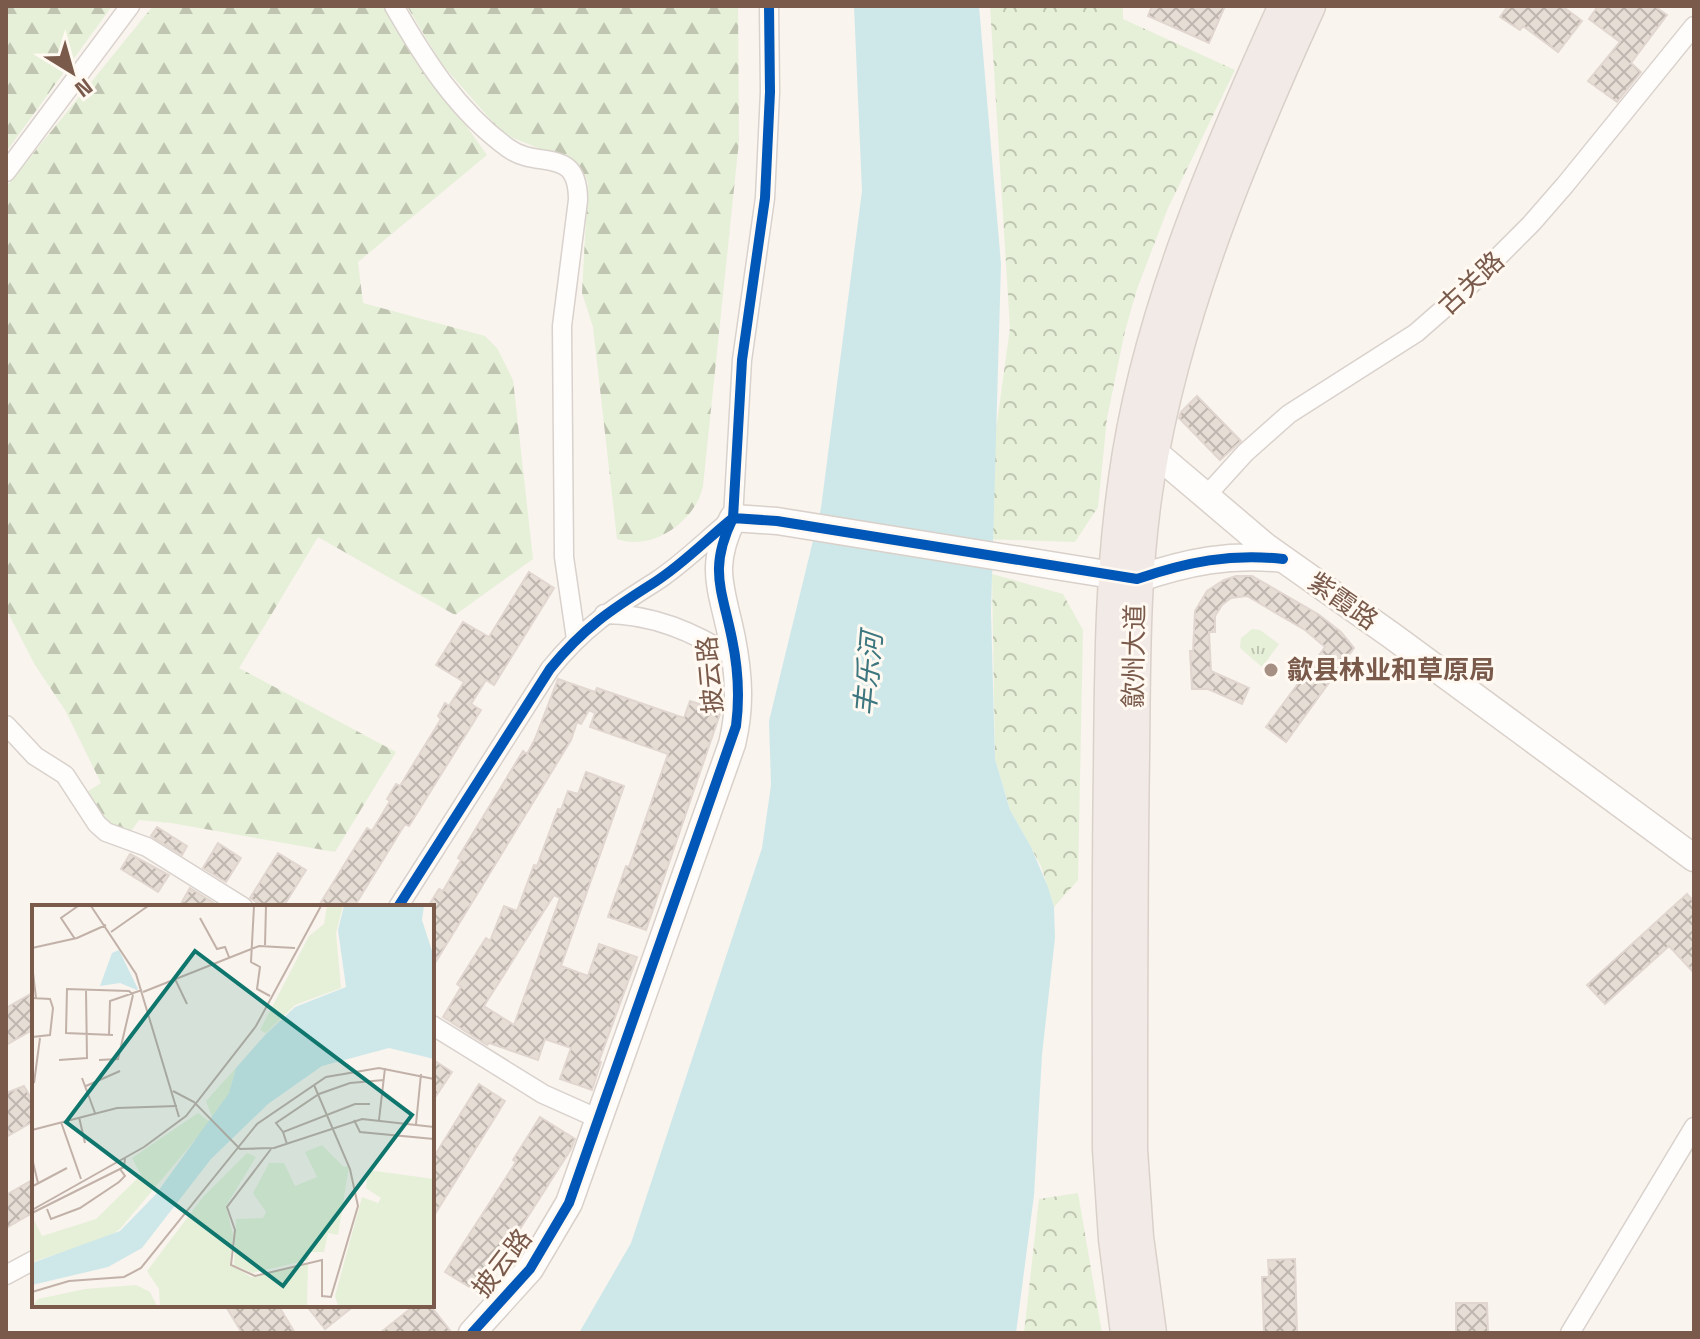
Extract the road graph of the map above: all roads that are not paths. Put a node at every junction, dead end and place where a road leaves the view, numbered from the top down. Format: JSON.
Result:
{"nodes":[{"id":1,"x":130,"y":6,"type":"edge"},
{"id":2,"x":394,"y":6,"type":"edge"},
{"id":3,"x":769,"y":6,"type":"edge"},
{"id":4,"x":1285,"y":6,"type":"edge"},
{"id":5,"x":1309,"y":6,"type":"edge"},
{"id":6,"x":1694,"y":26,"type":"edge"},
{"id":7,"x":6,"y":172,"type":"edge"},
{"id":8,"x":1153,"y":451,"type":"junction"},
{"id":9,"x":1206,"y":496,"type":"junction"},
{"id":10,"x":733,"y":518,"type":"junction"},
{"id":11,"x":1283,"y":559,"type":"junction"},
{"id":12,"x":1126,"y":577,"type":"junction"},
{"id":13,"x":604,"y":614,"type":"junction"},
{"id":14,"x":576,"y":639,"type":"junction"},
{"id":15,"x":735,"y":658,"type":"junction"},
{"id":16,"x":6,"y":725,"type":"edge"},
{"id":17,"x":1694,"y":858,"type":"edge"},
{"id":18,"x":240,"y":905,"type":"edge"},
{"id":19,"x":399,"y":905,"type":"edge"},
{"id":20,"x":434,"y":1026,"type":"edge"},
{"id":21,"x":599,"y":1119,"type":"junction"},
{"id":22,"x":1694,"y":1127,"type":"edge"},
{"id":23,"x":32,"y":1261,"type":"edge"},
{"id":24,"x":6,"y":1275,"type":"edge"},
{"id":25,"x":472,"y":1333,"type":"edge"},
{"id":26,"x":1127,"y":1333,"type":"edge"},
{"id":27,"x":1150,"y":1333,"type":"edge"},
{"id":28,"x":1570,"y":1333,"type":"edge"}],
"edges":[{"from":1,"to":7,"type":"street"},
{"from":2,"to":14,"type":"street"},
{"from":3,"to":10,"type":"street","name":"披云路"},
{"from":4,"to":12,"type":"highway","name":"歙州大道"},
{"from":5,"to":8,"type":"highway","name":"歙州大道"},
{"from":6,"to":9,"type":"street","name":"古关路"},
{"from":8,"to":9,"type":"street","name":"紫霞路"},
{"from":8,"to":12,"type":"highway","name":"歙州大道"},
{"from":9,"to":11,"type":"street","name":"紫霞路"},
{"from":10,"to":12,"type":"street"},
{"from":10,"to":13,"type":"street"},
{"from":10,"to":15,"type":"street","name":"披云路"},
{"from":11,"to":12,"type":"street"},
{"from":11,"to":17,"type":"street","name":"紫霞路"},
{"from":12,"to":26,"type":"highway","name":"歙州大道"},
{"from":12,"to":27,"type":"highway","name":"歙州大道"},
{"from":13,"to":14,"type":"street"},
{"from":13,"to":15,"type":"street"},
{"from":14,"to":19,"type":"street"},
{"from":15,"to":21,"type":"street","name":"披云路"},
{"from":16,"to":18,"type":"street"},
{"from":20,"to":21,"type":"street"},
{"from":21,"to":25,"type":"street","name":"披云路"},
{"from":22,"to":28,"type":"street"},
{"from":23,"to":24,"type":"street"}]}
